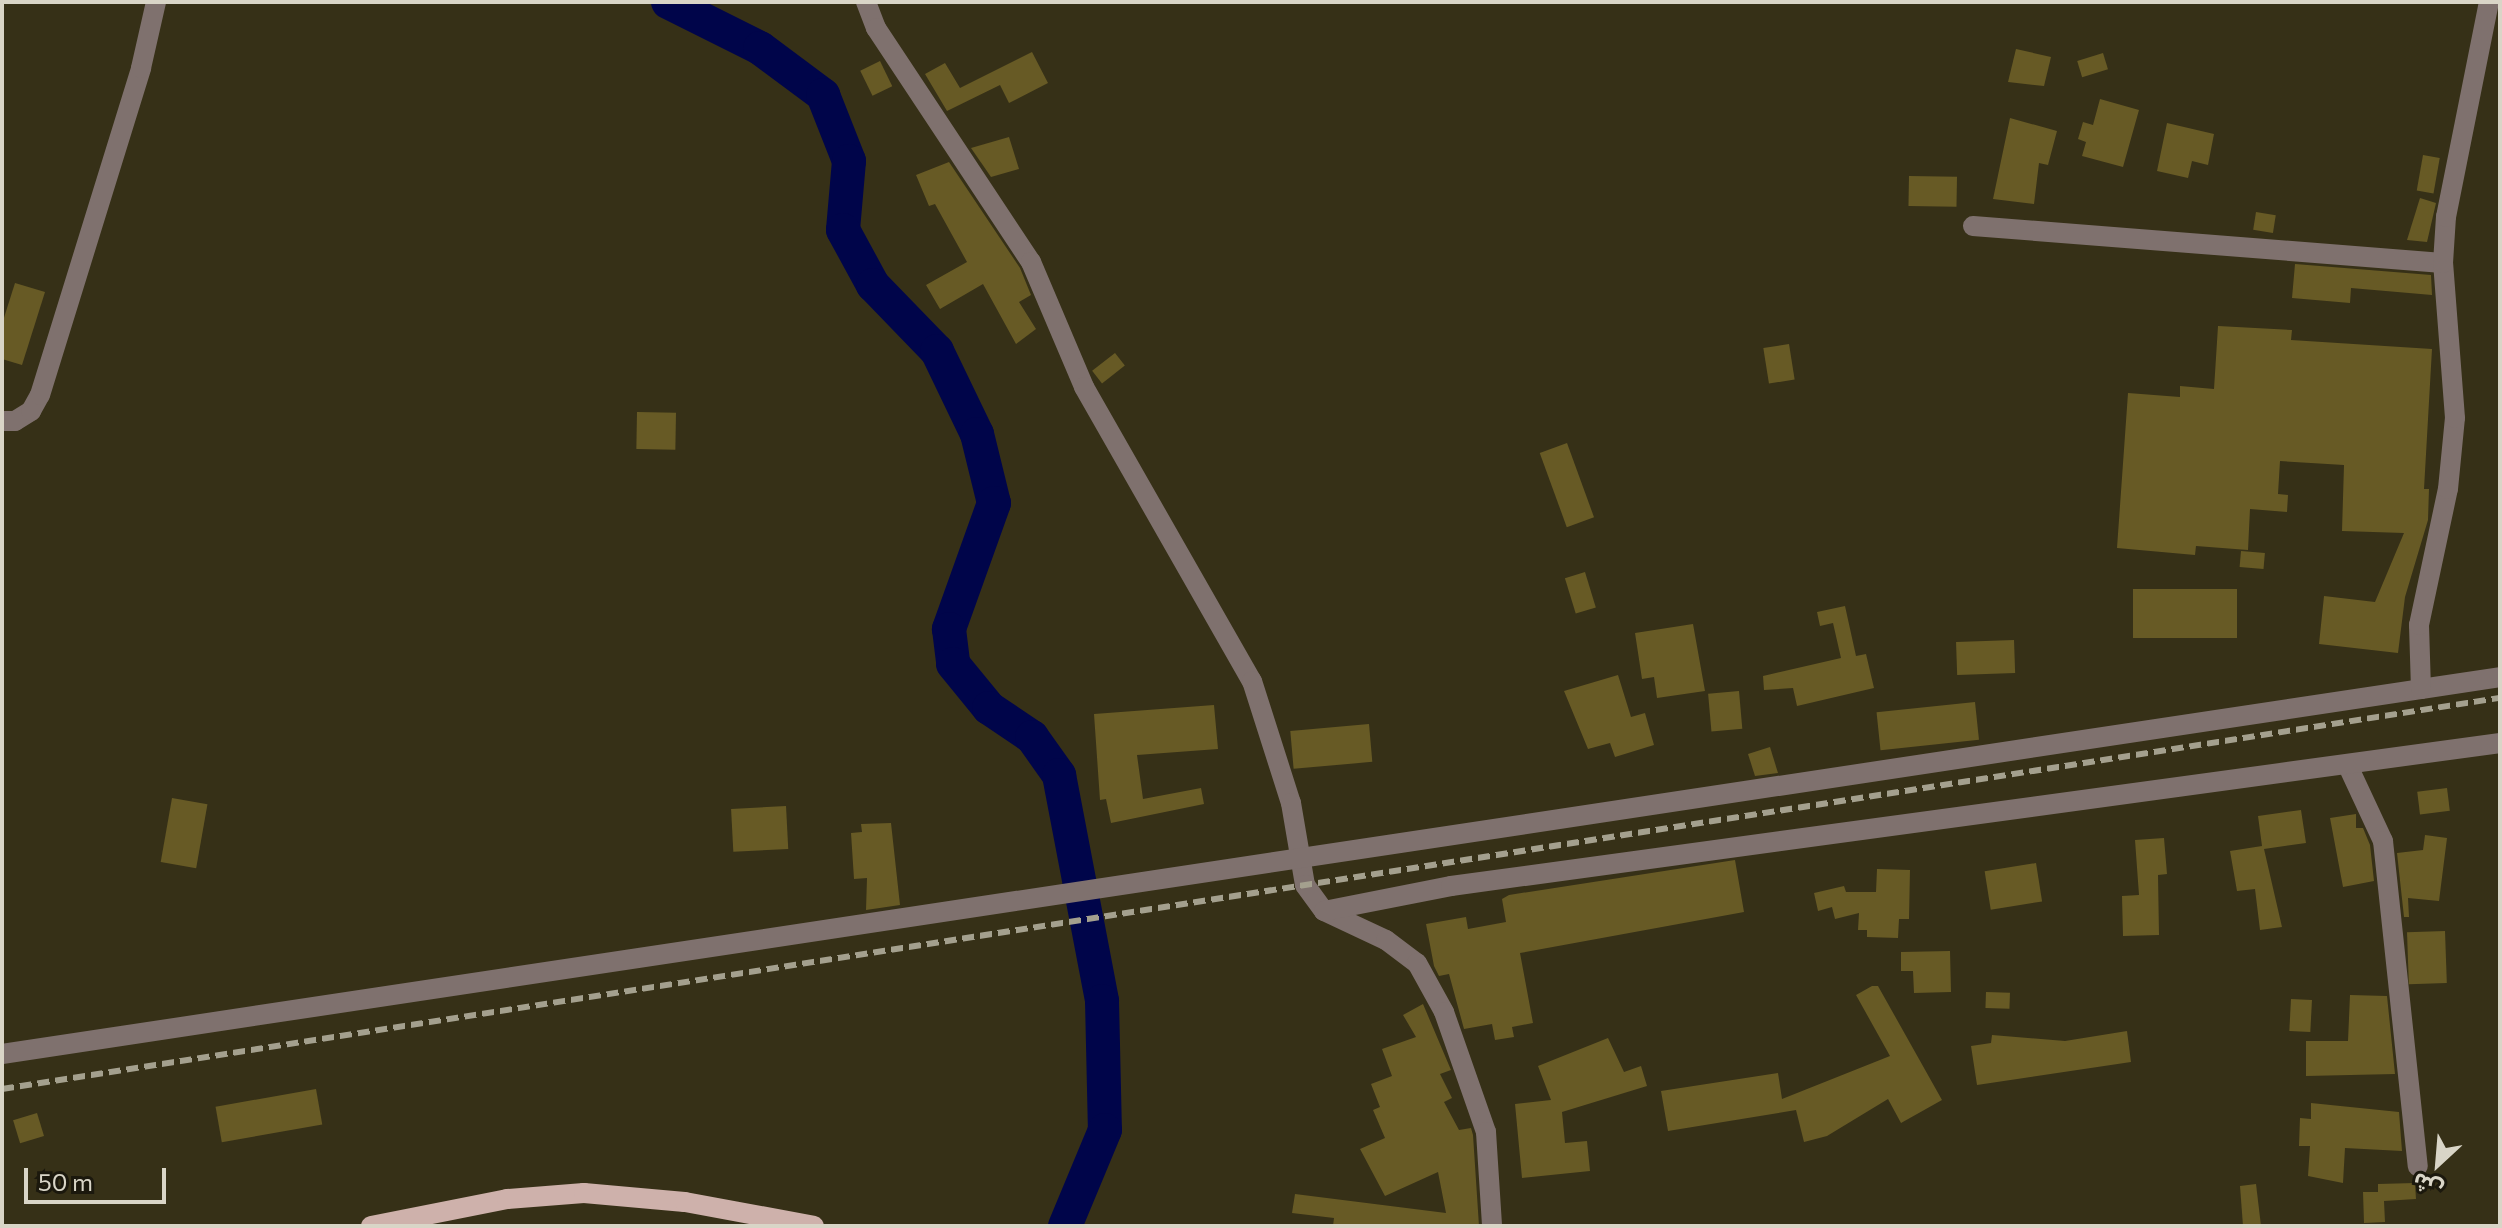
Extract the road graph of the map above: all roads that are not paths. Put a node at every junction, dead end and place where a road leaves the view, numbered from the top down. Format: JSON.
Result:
{"nodes":[{"id":1,"x":156,"y":2,"type":"edge"},
{"id":2,"x":866,"y":2,"type":"edge"},
{"id":3,"x":2489,"y":2,"type":"edge"},
{"id":4,"x":1973,"y":226,"type":"dead end"},
{"id":5,"x":2443,"y":263,"type":"junction"},
{"id":6,"x":2,"y":421,"type":"edge"},
{"id":7,"x":2500,"y":677,"type":"edge"},
{"id":8,"x":2421,"y":689,"type":"junction"},
{"id":9,"x":2500,"y":743,"type":"edge"},
{"id":10,"x":2348,"y":766,"type":"junction"},
{"id":11,"x":1302,"y":862,"type":"junction"},
{"id":12,"x":1324,"y":911,"type":"junction"},
{"id":13,"x":2,"y":1054,"type":"edge"},
{"id":14,"x":2418,"y":1166,"type":"dead end"},
{"id":15,"x":371,"y":1226,"type":"edge"},
{"id":16,"x":814,"y":1226,"type":"edge"},
{"id":17,"x":1492,"y":1226,"type":"edge"}],
"edges":[{"from":1,"to":6,"type":"street"},
{"from":2,"to":11,"type":"street"},
{"from":3,"to":5,"type":"street"},
{"from":4,"to":5,"type":"street"},
{"from":5,"to":8,"type":"street"},
{"from":7,"to":8,"type":"street"},
{"from":8,"to":11,"type":"street"},
{"from":9,"to":10,"type":"street"},
{"from":10,"to":12,"type":"street"},
{"from":10,"to":14,"type":"street"},
{"from":11,"to":12,"type":"street"},
{"from":11,"to":13,"type":"street"},
{"from":12,"to":17,"type":"street"},
{"from":15,"to":16,"type":"main road"}]}
